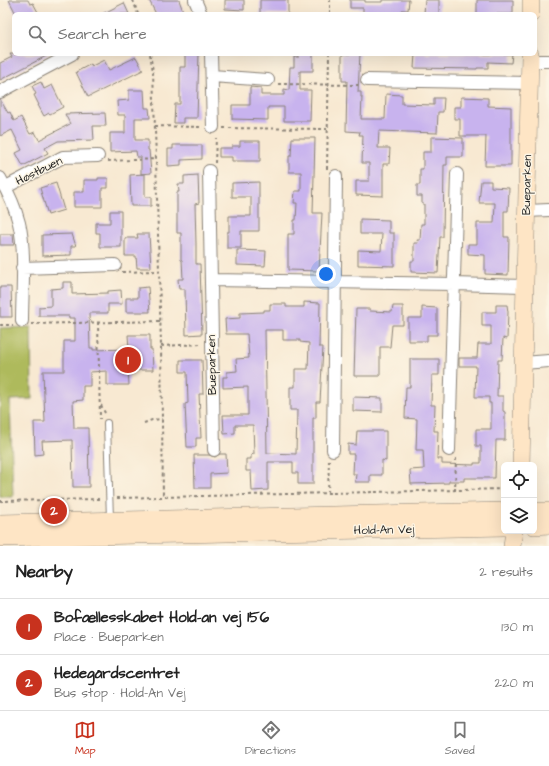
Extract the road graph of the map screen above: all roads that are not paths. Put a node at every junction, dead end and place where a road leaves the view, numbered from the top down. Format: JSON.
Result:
{"nodes":[{"id":1,"x":195,"y":0,"type":"edge"},
{"id":2,"x":531,"y":0,"type":"edge"},
{"id":3,"x":200,"y":12,"type":"edge"},
{"id":4,"x":531,"y":12,"type":"edge"},
{"id":5,"x":68,"y":56,"type":"edge"},
{"id":6,"x":211,"y":56,"type":"edge"},
{"id":7,"x":530,"y":57,"type":"edge"},
{"id":8,"x":549,"y":61,"type":"edge"},
{"id":9,"x":212,"y":76,"type":"junction"},
{"id":10,"x":268,"y":80,"type":"road end"},
{"id":11,"x":367,"y":80,"type":"road end"},
{"id":12,"x":529,"y":83,"type":"junction"},
{"id":13,"x":0,"y":92,"type":"edge"},
{"id":14,"x":215,"y":127,"type":"road end"},
{"id":15,"x":98,"y":156,"type":"road end"},
{"id":16,"x":209,"y":170,"type":"road end"},
{"id":17,"x":457,"y":174,"type":"dead end"},
{"id":18,"x":336,"y":176,"type":"road end"},
{"id":19,"x":3,"y":182,"type":"edge"},
{"id":20,"x":527,"y":210,"type":"junction"},
{"id":21,"x":549,"y":210,"type":"edge"},
{"id":22,"x":115,"y":266,"type":"road end"},
{"id":23,"x":22,"y":268,"type":"junction"},
{"id":24,"x":211,"y":280,"type":"junction"},
{"id":25,"x":335,"y":282,"type":"junction"},
{"id":26,"x":454,"y":284,"type":"junction"},
{"id":27,"x":525,"y":286,"type":"junction"},
{"id":28,"x":22,"y":323,"type":"road end"},
{"id":29,"x":549,"y":361,"type":"edge"},
{"id":30,"x":523,"y":363,"type":"junction"},
{"id":31,"x":107,"y":423,"type":"road end"},
{"id":32,"x":214,"y":450,"type":"dead end"},
{"id":33,"x":332,"y":450,"type":"road end"},
{"id":34,"x":449,"y":450,"type":"road end"},
{"id":35,"x":521,"y":462,"type":"edge"},
{"id":36,"x":501,"y":511,"type":"edge"},
{"id":37,"x":537,"y":511,"type":"edge"},
{"id":38,"x":549,"y":511,"type":"edge"},
{"id":39,"x":110,"y":520,"type":"junction"},
{"id":40,"x":0,"y":523,"type":"edge"},
{"id":41,"x":549,"y":525,"type":"edge"},
{"id":42,"x":537,"y":526,"type":"edge"},
{"id":43,"x":501,"y":527,"type":"edge"},
{"id":44,"x":514,"y":534,"type":"edge"},
{"id":45,"x":0,"y":538,"type":"edge"},
{"id":46,"x":111,"y":541,"type":"edge"},
{"id":47,"x":512,"y":546,"type":"edge"}],
"edges":[{"from":1,"to":3,"type":"street"},
{"from":2,"to":4,"type":"street"},
{"from":5,"to":13,"type":"street"},
{"from":6,"to":9,"type":"street"},
{"from":7,"to":8,"type":"street"},
{"from":7,"to":12,"type":"street","name":"Bueparken"},
{"from":9,"to":10,"type":"street"},
{"from":9,"to":14,"type":"street"},
{"from":11,"to":12,"type":"street"},
{"from":12,"to":20,"type":"street","name":"Bueparken"},
{"from":15,"to":19,"type":"street","name":"Høstbuen"},
{"from":16,"to":24,"type":"street","name":"Bueparken"},
{"from":17,"to":26,"type":"street"},
{"from":18,"to":25,"type":"street"},
{"from":19,"to":23,"type":"street","name":"Høstbuen"},
{"from":20,"to":21,"type":"street"},
{"from":20,"to":27,"type":"street","name":"Bueparken"},
{"from":22,"to":23,"type":"street"},
{"from":23,"to":28,"type":"street","name":"Høstbuen"},
{"from":24,"to":25,"type":"street"},
{"from":24,"to":32,"type":"street","name":"Bueparken"},
{"from":25,"to":26,"type":"street"},
{"from":25,"to":33,"type":"street"},
{"from":26,"to":27,"type":"street"},
{"from":26,"to":34,"type":"street"},
{"from":27,"to":30,"type":"street","name":"Bueparken"},
{"from":29,"to":30,"type":"street"},
{"from":30,"to":35,"type":"street","name":"Bueparken"},
{"from":31,"to":39,"type":"lane"},
{"from":36,"to":39,"type":"street","name":"Hold-An Vej"},
{"from":37,"to":38,"type":"street"},
{"from":39,"to":40,"type":"street","name":"Hold-An Vej"},
{"from":39,"to":46,"type":"street"},
{"from":41,"to":42,"type":"street"},
{"from":43,"to":46,"type":"street","name":"Hold-An Vej"},
{"from":44,"to":47,"type":"street"},
{"from":45,"to":46,"type":"street","name":"Hold-An Vej"}]}
